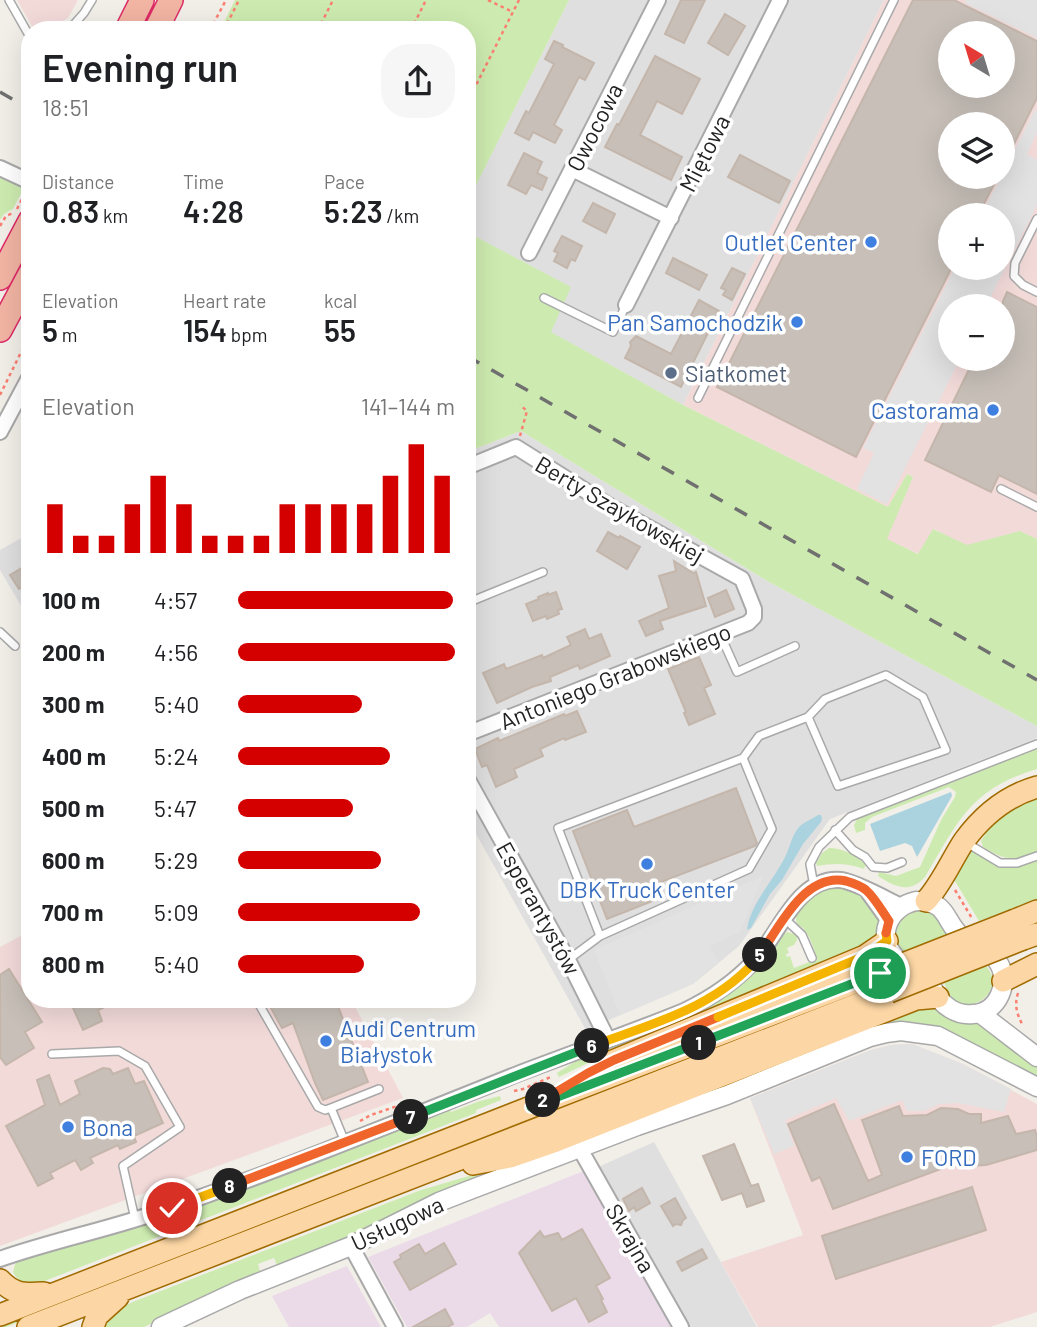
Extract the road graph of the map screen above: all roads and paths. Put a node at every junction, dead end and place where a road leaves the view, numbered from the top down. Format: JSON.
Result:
{"nodes":[{"id":1,"x":9,"y":0,"type":"edge"},
{"id":2,"x":92,"y":0,"type":"edge"},
{"id":3,"x":142,"y":0,"type":"edge"},
{"id":4,"x":171,"y":0,"type":"edge"},
{"id":5,"x":226,"y":0,"type":"edge"},
{"id":6,"x":239,"y":0,"type":"edge"},
{"id":7,"x":333,"y":0,"type":"edge"},
{"id":8,"x":426,"y":0,"type":"edge"},
{"id":9,"x":488,"y":0,"type":"edge"},
{"id":10,"x":519,"y":0,"type":"edge"},
{"id":11,"x":658,"y":0,"type":"edge"},
{"id":12,"x":780,"y":0,"type":"edge"},
{"id":13,"x":894,"y":0,"type":"edge"},
{"id":14,"x":513,"y":12,"type":"junction"},
{"id":15,"x":21,"y":21,"type":"edge"},
{"id":16,"x":77,"y":21,"type":"edge"},
{"id":17,"x":132,"y":21,"type":"edge"},
{"id":18,"x":160,"y":21,"type":"edge"},
{"id":19,"x":216,"y":21,"type":"edge"},
{"id":20,"x":228,"y":21,"type":"edge"},
{"id":21,"x":322,"y":21,"type":"edge"},
{"id":22,"x":416,"y":21,"type":"edge"},
{"id":23,"x":476,"y":85,"type":"edge"},
{"id":24,"x":0,"y":168,"type":"edge"},
{"id":25,"x":572,"y":169,"type":"junction"},
{"id":26,"x":21,"y":178,"type":"edge"},
{"id":27,"x":21,"y":213,"type":"edge"},
{"id":28,"x":671,"y":218,"type":"junction"},
{"id":29,"x":1037,"y":219,"type":"edge"},
{"id":30,"x":21,"y":221,"type":"edge"},
{"id":31,"x":0,"y":226,"type":"edge"},
{"id":32,"x":529,"y":253,"type":"dead end"},
{"id":33,"x":0,"y":278,"type":"edge"},
{"id":34,"x":21,"y":291,"type":"edge"},
{"id":35,"x":1037,"y":292,"type":"edge"},
{"id":36,"x":544,"y":298,"type":"dead end"},
{"id":37,"x":626,"y":305,"type":"joint"},
{"id":38,"x":0,"y":330,"type":"edge"},
{"id":39,"x":21,"y":352,"type":"edge"},
{"id":40,"x":21,"y":393,"type":"edge"},
{"id":41,"x":0,"y":395,"type":"edge"},
{"id":42,"x":698,"y":398,"type":"dead end"},
{"id":43,"x":520,"y":405,"type":"dead end"},
{"id":44,"x":0,"y":432,"type":"edge"},
{"id":45,"x":516,"y":447,"type":"junction"},
{"id":46,"x":476,"y":463,"type":"edge"},
{"id":47,"x":1001,"y":489,"type":"dead end"},
{"id":48,"x":1037,"y":507,"type":"edge"},
{"id":49,"x":543,"y":572,"type":"dead end"},
{"id":50,"x":476,"y":599,"type":"edge"},
{"id":51,"x":754,"y":609,"type":"joint"},
{"id":52,"x":0,"y":632,"type":"edge"},
{"id":53,"x":720,"y":634,"type":"junction"},
{"id":54,"x":0,"y":644,"type":"edge"},
{"id":55,"x":795,"y":646,"type":"dead end"},
{"id":56,"x":808,"y":717,"type":"junction"},
{"id":57,"x":476,"y":730,"type":"edge"},
{"id":58,"x":1037,"y":744,"type":"edge"},
{"id":59,"x":743,"y":758,"type":"junction"},
{"id":60,"x":1037,"y":787,"type":"edge"},
{"id":61,"x":476,"y":794,"type":"edge"},
{"id":62,"x":835,"y":830,"type":"junction"},
{"id":63,"x":964,"y":842,"type":"junction"},
{"id":64,"x":1037,"y":856,"type":"edge"},
{"id":65,"x":902,"y":862,"type":"dead end"},
{"id":66,"x":814,"y":886,"type":"junction"},
{"id":67,"x":867,"y":890,"type":"junction"},
{"id":68,"x":926,"y":901,"type":"junction"},
{"id":69,"x":901,"y":906,"type":"junction"},
{"id":70,"x":1037,"y":911,"type":"edge"},
{"id":71,"x":785,"y":919,"type":"junction"},
{"id":72,"x":888,"y":931,"type":"junction"},
{"id":73,"x":1025,"y":931,"type":"edge"},
{"id":74,"x":600,"y":936,"type":"junction"},
{"id":75,"x":811,"y":958,"type":"dead end"},
{"id":76,"x":568,"y":960,"type":"junction"},
{"id":77,"x":1037,"y":964,"type":"edge"},
{"id":78,"x":885,"y":983,"type":"junction"},
{"id":79,"x":1011,"y":985,"type":"junction"},
{"id":80,"x":938,"y":997,"type":"junction"},
{"id":81,"x":996,"y":1002,"type":"junction"},
{"id":82,"x":261,"y":1008,"type":"edge"},
{"id":83,"x":981,"y":1014,"type":"junction"},
{"id":84,"x":1024,"y":1027,"type":"dead end"},
{"id":85,"x":608,"y":1040,"type":"junction"},
{"id":86,"x":1032,"y":1052,"type":"edge"},
{"id":87,"x":52,"y":1054,"type":"dead end"},
{"id":88,"x":1037,"y":1087,"type":"edge"},
{"id":89,"x":379,"y":1089,"type":"dead end"},
{"id":90,"x":531,"y":1107,"type":"junction"},
{"id":91,"x":331,"y":1108,"type":"junction"},
{"id":92,"x":345,"y":1143,"type":"junction"},
{"id":93,"x":580,"y":1149,"type":"junction"},
{"id":94,"x":409,"y":1178,"type":"junction"},
{"id":95,"x":135,"y":1220,"type":"junction"},
{"id":96,"x":351,"y":1246,"type":"junction"},
{"id":97,"x":0,"y":1259,"type":"edge"},
{"id":98,"x":0,"y":1279,"type":"edge"},
{"id":99,"x":131,"y":1286,"type":"junction"},
{"id":100,"x":57,"y":1293,"type":"junction"},
{"id":101,"x":0,"y":1315,"type":"edge"},
{"id":102,"x":28,"y":1327,"type":"edge"},
{"id":103,"x":93,"y":1327,"type":"edge"},
{"id":104,"x":161,"y":1327,"type":"edge"},
{"id":105,"x":395,"y":1327,"type":"edge"},
{"id":106,"x":681,"y":1327,"type":"edge"}],
"edges":[{"from":1,"to":15,"type":"lane"},
{"from":2,"to":16,"type":"lane"},
{"from":3,"to":17,"type":"highway"},
{"from":4,"to":18,"type":"highway"},
{"from":5,"to":19,"type":"path"},
{"from":6,"to":20,"type":"path"},
{"from":7,"to":21,"type":"path"},
{"from":8,"to":22,"type":"path"},
{"from":9,"to":14,"type":"path"},
{"from":10,"to":14,"type":"path"},
{"from":11,"to":25,"type":"street","name":"Owocowa"},
{"from":12,"to":28,"type":"street","name":"Miętowa"},
{"from":13,"to":42,"type":"lane"},
{"from":14,"to":23,"type":"path"},
{"from":24,"to":26,"type":"street"},
{"from":25,"to":28,"type":"street"},
{"from":25,"to":32,"type":"street","name":"Owocowa"},
{"from":27,"to":31,"type":"path"},
{"from":28,"to":37,"type":"street","name":"Miętowa"},
{"from":29,"to":35,"type":"lane"},
{"from":30,"to":33,"type":"highway"},
{"from":34,"to":38,"type":"highway"},
{"from":36,"to":37,"type":"lane"},
{"from":39,"to":41,"type":"path"},
{"from":40,"to":44,"type":"street"},
{"from":43,"to":45,"type":"path"},
{"from":45,"to":46,"type":"street","name":"Berty Szaykowskiej"},
{"from":45,"to":51,"type":"street","name":"Berty Szaykowskiej"},
{"from":47,"to":48,"type":"lane"},
{"from":49,"to":50,"type":"lane"},
{"from":51,"to":53,"type":"street","name":"Antoniego Grabowskiego"},
{"from":52,"to":54,"type":"lane"},
{"from":53,"to":55,"type":"lane"},
{"from":53,"to":57,"type":"street","name":"Antoniego Grabowskiego"},
{"from":56,"to":56,"type":"lane"},
{"from":56,"to":59,"type":"lane"},
{"from":58,"to":62,"type":"lane"},
{"from":59,"to":74,"type":"lane"},
{"from":59,"to":74,"type":"lane"},
{"from":60,"to":63,"type":"main road"},
{"from":61,"to":76,"type":"street","name":"Esperantystów"},
{"from":62,"to":65,"type":"lane"},
{"from":62,"to":66,"type":"lane"},
{"from":63,"to":64,"type":"lane"},
{"from":63,"to":68,"type":"main road"},
{"from":66,"to":67,"type":"street"},
{"from":66,"to":71,"type":"street"},
{"from":67,"to":69,"type":"street"},
{"from":67,"to":72,"type":"street"},
{"from":68,"to":69,"type":"street"},
{"from":68,"to":79,"type":"street"},
{"from":69,"to":72,"type":"street"},
{"from":70,"to":73,"type":"main road"},
{"from":71,"to":75,"type":"lane"},
{"from":71,"to":85,"type":"street"},
{"from":72,"to":80,"type":"street"},
{"from":72,"to":90,"type":"main road"},
{"from":73,"to":78,"type":"main road","bridge":true},
{"from":74,"to":76,"type":"lane"},
{"from":76,"to":85,"type":"street","name":"Esperantystów"},
{"from":77,"to":79,"type":"main road"},
{"from":78,"to":90,"type":"main road"},
{"from":78,"to":94,"type":"main road"},
{"from":79,"to":81,"type":"street"},
{"from":79,"to":84,"type":"path"},
{"from":80,"to":83,"type":"street"},
{"from":80,"to":94,"type":"main road"},
{"from":81,"to":83,"type":"street"},
{"from":81,"to":86,"type":"street"},
{"from":82,"to":91,"type":"lane"},
{"from":83,"to":86,"type":"street"},
{"from":85,"to":92,"type":"street"},
{"from":87,"to":95,"type":"lane"},
{"from":88,"to":93,"type":"street","name":"Usługowa"},
{"from":89,"to":91,"type":"lane"},
{"from":90,"to":100,"type":"main road"},
{"from":91,"to":92,"type":"lane"},
{"from":92,"to":95,"type":"street"},
{"from":93,"to":96,"type":"street","name":"Usługowa"},
{"from":93,"to":106,"type":"street","name":"Skrajna"},
{"from":94,"to":99,"type":"main road"},
{"from":95,"to":97,"type":"street"},
{"from":96,"to":104,"type":"street","name":"Usługowa"},
{"from":96,"to":105,"type":"street"},
{"from":98,"to":100,"type":"main road"},
{"from":99,"to":102,"type":"main road"},
{"from":99,"to":103,"type":"main road"},
{"from":100,"to":101,"type":"main road"}]}
